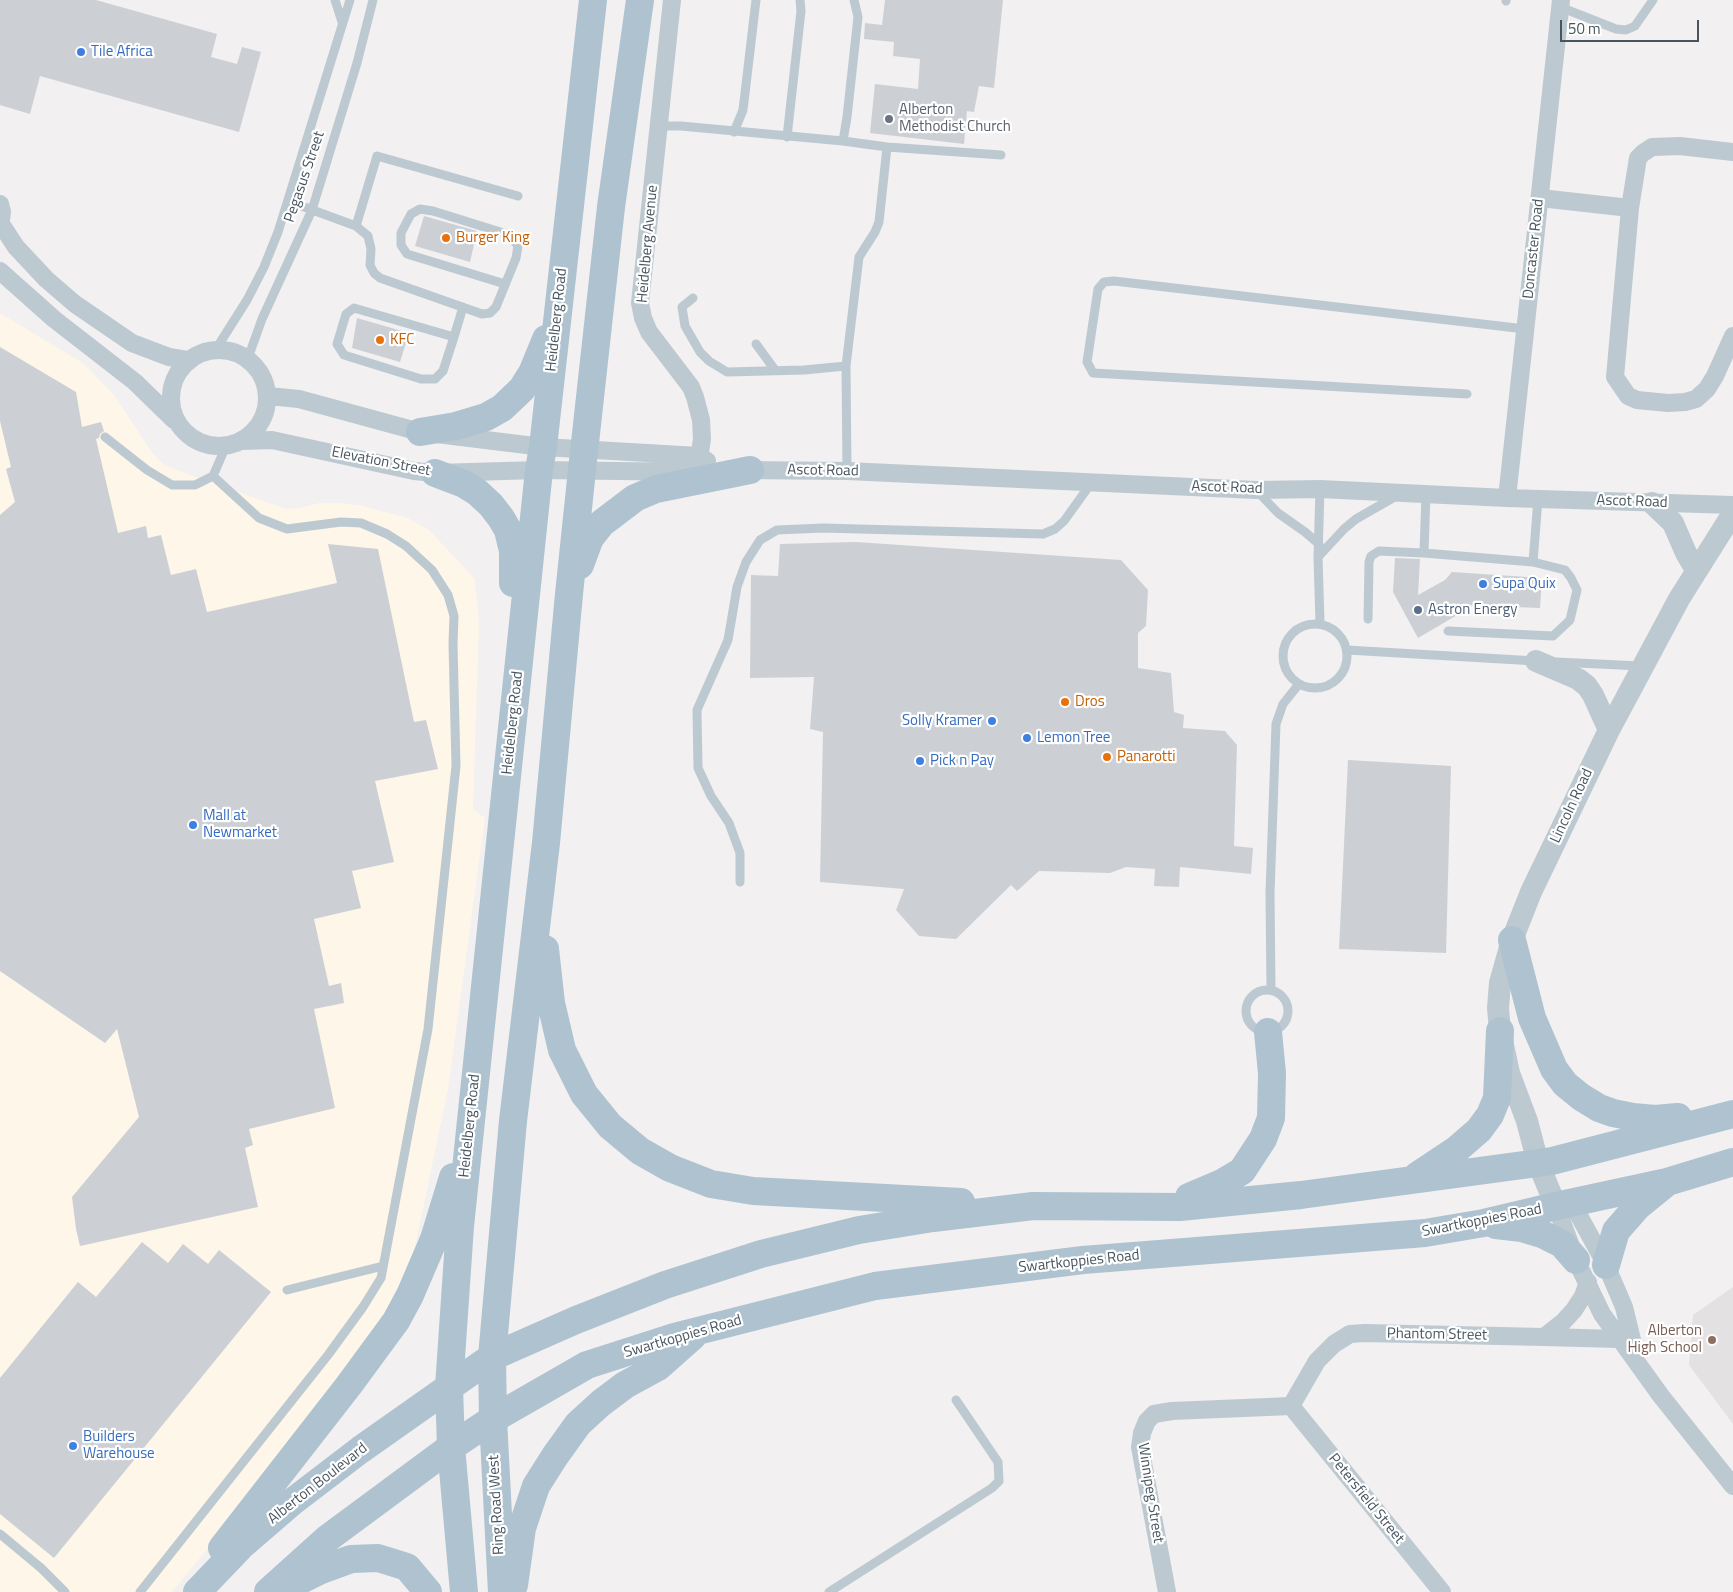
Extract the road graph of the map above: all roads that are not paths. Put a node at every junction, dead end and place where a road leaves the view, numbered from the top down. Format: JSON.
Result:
{"nodes":[{"id":1,"x":335,"y":0,"type":"edge"},
{"id":2,"x":350,"y":0,"type":"edge"},
{"id":3,"x":373,"y":0,"type":"edge"},
{"id":4,"x":593,"y":0,"type":"edge"},
{"id":5,"x":640,"y":0,"type":"edge"},
{"id":6,"x":672,"y":0,"type":"edge"},
{"id":7,"x":756,"y":0,"type":"edge"},
{"id":8,"x":800,"y":0,"type":"edge"},
{"id":9,"x":854,"y":0,"type":"edge"},
{"id":10,"x":1653,"y":0,"type":"edge"},
{"id":11,"x":1561,"y":3,"type":"edge"},
{"id":12,"x":342,"y":22,"type":"junction"},
{"id":13,"x":659,"y":126,"type":"junction"},
{"id":14,"x":734,"y":132,"type":"junction"},
{"id":15,"x":787,"y":137,"type":"junction"},
{"id":16,"x":843,"y":141,"type":"junction"},
{"id":17,"x":887,"y":147,"type":"junction"},
{"id":18,"x":1733,"y":152,"type":"edge"},
{"id":19,"x":1001,"y":155,"type":"dead end"},
{"id":20,"x":518,"y":196,"type":"dead end"},
{"id":21,"x":1540,"y":198,"type":"junction"},
{"id":22,"x":288,"y":201,"type":"junction"},
{"id":23,"x":0,"y":204,"type":"edge"},
{"id":24,"x":1630,"y":208,"type":"junction"},
{"id":25,"x":312,"y":210,"type":"junction"},
{"id":26,"x":0,"y":226,"type":"edge"},
{"id":27,"x":356,"y":226,"type":"junction"},
{"id":28,"x":0,"y":271,"type":"edge"},
{"id":29,"x":505,"y":284,"type":"junction"},
{"id":30,"x":693,"y":298,"type":"dead end"},
{"id":31,"x":463,"y":307,"type":"junction"},
{"id":32,"x":559,"y":307,"type":"junction"},
{"id":33,"x":1525,"y":329,"type":"junction"},
{"id":34,"x":1733,"y":336,"type":"edge"},
{"id":35,"x":454,"y":337,"type":"junction"},
{"id":36,"x":756,"y":344,"type":"dead end"},
{"id":37,"x":216,"y":349,"type":"junction"},
{"id":38,"x":248,"y":358,"type":"junction"},
{"id":39,"x":187,"y":360,"type":"junction"},
{"id":40,"x":846,"y":366,"type":"junction"},
{"id":41,"x":776,"y":370,"type":"junction"},
{"id":42,"x":1467,"y":394,"type":"dead end"},
{"id":43,"x":268,"y":396,"type":"junction"},
{"id":44,"x":180,"y":426,"type":"junction"},
{"id":45,"x":420,"y":432,"type":"junction"},
{"id":46,"x":106,"y":437,"type":"dead end"},
{"id":47,"x":234,"y":444,"type":"junction"},
{"id":48,"x":541,"y":459,"type":"junction"},
{"id":49,"x":583,"y":460,"type":"junction"},
{"id":50,"x":698,"y":464,"type":"junction"},
{"id":51,"x":750,"y":470,"type":"junction"},
{"id":52,"x":847,"y":471,"type":"junction"},
{"id":53,"x":435,"y":473,"type":"junction"},
{"id":54,"x":213,"y":476,"type":"junction"},
{"id":55,"x":1092,"y":482,"type":"junction"},
{"id":56,"x":1320,"y":489,"type":"junction"},
{"id":57,"x":1256,"y":490,"type":"junction"},
{"id":58,"x":1402,"y":493,"type":"junction"},
{"id":59,"x":1426,"y":494,"type":"junction"},
{"id":60,"x":1507,"y":498,"type":"junction"},
{"id":61,"x":1538,"y":499,"type":"junction"},
{"id":62,"x":1652,"y":502,"type":"junction"},
{"id":63,"x":1733,"y":505,"type":"edge"},
{"id":64,"x":1733,"y":513,"type":"edge"},
{"id":65,"x":1319,"y":544,"type":"junction"},
{"id":66,"x":1424,"y":553,"type":"junction"},
{"id":67,"x":1318,"y":557,"type":"junction"},
{"id":68,"x":1533,"y":562,"type":"junction"},
{"id":69,"x":1696,"y":570,"type":"junction"},
{"id":70,"x":568,"y":594,"type":"junction"},
{"id":71,"x":1368,"y":619,"type":"dead end"},
{"id":72,"x":1320,"y":624,"type":"junction"},
{"id":73,"x":1448,"y":631,"type":"dead end"},
{"id":74,"x":1346,"y":650,"type":"junction"},
{"id":75,"x":1536,"y":661,"type":"junction"},
{"id":76,"x":1642,"y":666,"type":"junction"},
{"id":77,"x":1299,"y":684,"type":"junction"},
{"id":78,"x":513,"y":720,"type":"junction"},
{"id":79,"x":1609,"y":730,"type":"junction"},
{"id":80,"x":740,"y":882,"type":"dead end"},
{"id":81,"x":540,"y":899,"type":"junction"},
{"id":82,"x":1512,"y":940,"type":"junction"},
{"id":83,"x":1271,"y":990,"type":"junction"},
{"id":84,"x":1500,"y":1031,"type":"junction"},
{"id":85,"x":1268,"y":1032,"type":"junction"},
{"id":86,"x":1732,"y":1114,"type":"edge"},
{"id":87,"x":469,"y":1136,"type":"junction"},
{"id":88,"x":1545,"y":1162,"type":"junction"},
{"id":89,"x":1733,"y":1162,"type":"edge"},
{"id":90,"x":1412,"y":1180,"type":"junction"},
{"id":91,"x":1667,"y":1182,"type":"junction"},
{"id":92,"x":1564,"y":1204,"type":"junction"},
{"id":93,"x":1033,"y":1206,"type":"junction"},
{"id":94,"x":1143,"y":1206,"type":"junction"},
{"id":95,"x":1484,"y":1223,"type":"junction"},
{"id":96,"x":383,"y":1266,"type":"junction"},
{"id":97,"x":1590,"y":1269,"type":"junction"},
{"id":98,"x":287,"y":1290,"type":"dead end"},
{"id":99,"x":700,"y":1331,"type":"junction"},
{"id":100,"x":1544,"y":1336,"type":"junction"},
{"id":101,"x":1625,"y":1338,"type":"junction"},
{"id":102,"x":492,"y":1357,"type":"junction"},
{"id":103,"x":449,"y":1387,"type":"junction"},
{"id":104,"x":956,"y":1400,"type":"dead end"},
{"id":105,"x":1291,"y":1406,"type":"junction"},
{"id":106,"x":493,"y":1419,"type":"junction"},
{"id":107,"x":451,"y":1447,"type":"junction"},
{"id":108,"x":1733,"y":1486,"type":"edge"},
{"id":109,"x":0,"y":1534,"type":"edge"},
{"id":110,"x":65,"y":1592,"type":"edge"},
{"id":111,"x":140,"y":1592,"type":"edge"},
{"id":112,"x":193,"y":1592,"type":"edge"},
{"id":113,"x":197,"y":1592,"type":"edge"},
{"id":114,"x":268,"y":1592,"type":"edge"},
{"id":115,"x":277,"y":1592,"type":"edge"},
{"id":116,"x":428,"y":1592,"type":"edge"},
{"id":117,"x":464,"y":1592,"type":"edge"},
{"id":118,"x":502,"y":1592,"type":"edge"},
{"id":119,"x":513,"y":1592,"type":"edge"},
{"id":120,"x":829,"y":1592,"type":"edge"},
{"id":121,"x":1167,"y":1592,"type":"edge"},
{"id":122,"x":1442,"y":1592,"type":"edge"}],
"edges":[{"from":1,"to":12,"type":"lane"},
{"from":2,"to":12,"type":"lane","name":"Pegasus Street"},
{"from":3,"to":25,"type":"lane","name":"Pegasus Street"},
{"from":4,"to":32,"type":"main road","name":"Heidelberg Road"},
{"from":5,"to":49,"type":"main road"},
{"from":6,"to":13,"type":"street","name":"Heidelberg Avenue"},
{"from":7,"to":14,"type":"lane"},
{"from":8,"to":15,"type":"lane"},
{"from":9,"to":16,"type":"lane"},
{"from":10,"to":11,"type":"lane"},
{"from":11,"to":21,"type":"street","name":"Doncaster Road"},
{"from":12,"to":22,"type":"lane","name":"Pegasus Street"},
{"from":13,"to":14,"type":"lane"},
{"from":13,"to":50,"type":"street","name":"Heidelberg Avenue"},
{"from":14,"to":15,"type":"lane"},
{"from":15,"to":16,"type":"lane"},
{"from":16,"to":17,"type":"lane"},
{"from":17,"to":19,"type":"lane"},
{"from":17,"to":40,"type":"lane"},
{"from":18,"to":24,"type":"street"},
{"from":20,"to":27,"type":"lane"},
{"from":21,"to":24,"type":"street"},
{"from":21,"to":33,"type":"street","name":"Doncaster Road"},
{"from":22,"to":25,"type":"lane"},
{"from":22,"to":37,"type":"lane","name":"Pegasus Street"},
{"from":23,"to":26,"type":"street"},
{"from":24,"to":34,"type":"street"},
{"from":25,"to":27,"type":"lane"},
{"from":25,"to":38,"type":"lane","name":"Pegasus Street"},
{"from":26,"to":39,"type":"street"},
{"from":27,"to":31,"type":"lane"},
{"from":28,"to":44,"type":"street","name":"Elevation Street"},
{"from":29,"to":29,"type":"lane"},
{"from":29,"to":31,"type":"lane"},
{"from":30,"to":41,"type":"lane"},
{"from":31,"to":35,"type":"lane"},
{"from":32,"to":45,"type":"main road"},
{"from":32,"to":48,"type":"main road","name":"Heidelberg Road"},
{"from":33,"to":42,"type":"lane"},
{"from":33,"to":60,"type":"street","name":"Doncaster Road"},
{"from":35,"to":35,"type":"lane"},
{"from":36,"to":41,"type":"lane"},
{"from":37,"to":38,"type":"street"},
{"from":37,"to":39,"type":"street"},
{"from":38,"to":43,"type":"street"},
{"from":39,"to":44,"type":"street","name":"Elevation Street"},
{"from":40,"to":41,"type":"lane"},
{"from":40,"to":52,"type":"lane"},
{"from":43,"to":45,"type":"street","name":"Elevation Street"},
{"from":43,"to":47,"type":"street"},
{"from":44,"to":47,"type":"street","name":"Elevation Street"},
{"from":45,"to":48,"type":"street","name":"Elevation Street"},
{"from":46,"to":54,"type":"lane"},
{"from":47,"to":53,"type":"street","name":"Elevation Street"},
{"from":47,"to":54,"type":"lane"},
{"from":48,"to":49,"type":"street","name":"Elevation Street"},
{"from":48,"to":53,"type":"street","name":"Elevation Street"},
{"from":48,"to":78,"type":"main road","name":"Heidelberg Road"},
{"from":49,"to":50,"type":"street"},
{"from":49,"to":70,"type":"main road"},
{"from":50,"to":51,"type":"street","name":"Ascot Road"},
{"from":51,"to":52,"type":"street","name":"Ascot Road"},
{"from":51,"to":70,"type":"main road"},
{"from":52,"to":55,"type":"street","name":"Ascot Road"},
{"from":53,"to":78,"type":"main road"},
{"from":54,"to":96,"type":"lane"},
{"from":55,"to":57,"type":"street","name":"Ascot Road"},
{"from":55,"to":80,"type":"lane"},
{"from":56,"to":57,"type":"street","name":"Ascot Road"},
{"from":56,"to":58,"type":"street","name":"Ascot Road"},
{"from":56,"to":65,"type":"lane"},
{"from":57,"to":65,"type":"lane"},
{"from":58,"to":59,"type":"street","name":"Ascot Road"},
{"from":58,"to":67,"type":"lane"},
{"from":59,"to":60,"type":"street","name":"Ascot Road"},
{"from":59,"to":66,"type":"lane"},
{"from":60,"to":61,"type":"street","name":"Ascot Road"},
{"from":61,"to":62,"type":"street","name":"Ascot Road"},
{"from":61,"to":68,"type":"lane"},
{"from":62,"to":63,"type":"street","name":"Ascot Road"},
{"from":62,"to":69,"type":"street"},
{"from":64,"to":69,"type":"street","name":"Lincoln Road"},
{"from":65,"to":67,"type":"lane"},
{"from":66,"to":68,"type":"lane"},
{"from":66,"to":71,"type":"lane"},
{"from":67,"to":72,"type":"lane"},
{"from":68,"to":73,"type":"lane"},
{"from":69,"to":76,"type":"street","name":"Lincoln Road"},
{"from":70,"to":81,"type":"main road"},
{"from":72,"to":74,"type":"lane"},
{"from":72,"to":77,"type":"lane"},
{"from":74,"to":75,"type":"lane"},
{"from":74,"to":77,"type":"lane"},
{"from":75,"to":76,"type":"lane"},
{"from":75,"to":79,"type":"street"},
{"from":76,"to":79,"type":"street","name":"Lincoln Road"},
{"from":77,"to":83,"type":"lane"},
{"from":78,"to":87,"type":"main road","name":"Heidelberg Road"},
{"from":79,"to":82,"type":"street","name":"Lincoln Road"},
{"from":81,"to":93,"type":"main road"},
{"from":81,"to":102,"type":"main road"},
{"from":82,"to":84,"type":"street","name":"Lincoln Road"},
{"from":82,"to":86,"type":"main road"},
{"from":83,"to":85,"type":"lane"},
{"from":83,"to":85,"type":"lane"},
{"from":84,"to":88,"type":"street","name":"Lincoln Road"},
{"from":84,"to":90,"type":"main road"},
{"from":85,"to":94,"type":"main road"},
{"from":86,"to":88,"type":"main road"},
{"from":87,"to":103,"type":"main road","name":"Heidelberg Road"},
{"from":87,"to":112,"type":"main road"},
{"from":88,"to":90,"type":"main road"},
{"from":88,"to":92,"type":"street"},
{"from":89,"to":91,"type":"main road","name":"Swartkoppies Road"},
{"from":90,"to":94,"type":"main road"},
{"from":91,"to":92,"type":"main road","name":"Swartkoppies Road"},
{"from":91,"to":97,"type":"main road"},
{"from":92,"to":95,"type":"main road","name":"Swartkoppies Road"},
{"from":92,"to":97,"type":"street"},
{"from":92,"to":97,"type":"street"},
{"from":93,"to":94,"type":"main road"},
{"from":93,"to":102,"type":"main road"},
{"from":95,"to":97,"type":"main road"},
{"from":95,"to":99,"type":"main road","name":"Swartkoppies Road"},
{"from":96,"to":98,"type":"lane"},
{"from":96,"to":111,"type":"lane"},
{"from":97,"to":100,"type":"street"},
{"from":97,"to":101,"type":"street"},
{"from":97,"to":101,"type":"street"},
{"from":99,"to":106,"type":"main road","name":"Swartkoppies Road"},
{"from":99,"to":119,"type":"main road"},
{"from":100,"to":101,"type":"street","name":"Phantom Street"},
{"from":100,"to":105,"type":"street","name":"Phantom Street"},
{"from":101,"to":108,"type":"street"},
{"from":102,"to":103,"type":"main road"},
{"from":102,"to":106,"type":"main road"},
{"from":103,"to":107,"type":"main road","name":"Heidelberg Road"},
{"from":103,"to":113,"type":"main road","name":"Alberton Boulevard"},
{"from":104,"to":120,"type":"lane"},
{"from":105,"to":121,"type":"street","name":"Winnipeg Street"},
{"from":105,"to":122,"type":"street","name":"Petersfield Street"},
{"from":106,"to":107,"type":"main road","name":"Swartkoppies Road"},
{"from":106,"to":118,"type":"main road","name":"Ring Road West"},
{"from":107,"to":114,"type":"main road"},
{"from":107,"to":117,"type":"main road"},
{"from":109,"to":110,"type":"lane"},
{"from":115,"to":116,"type":"main road"}]}
